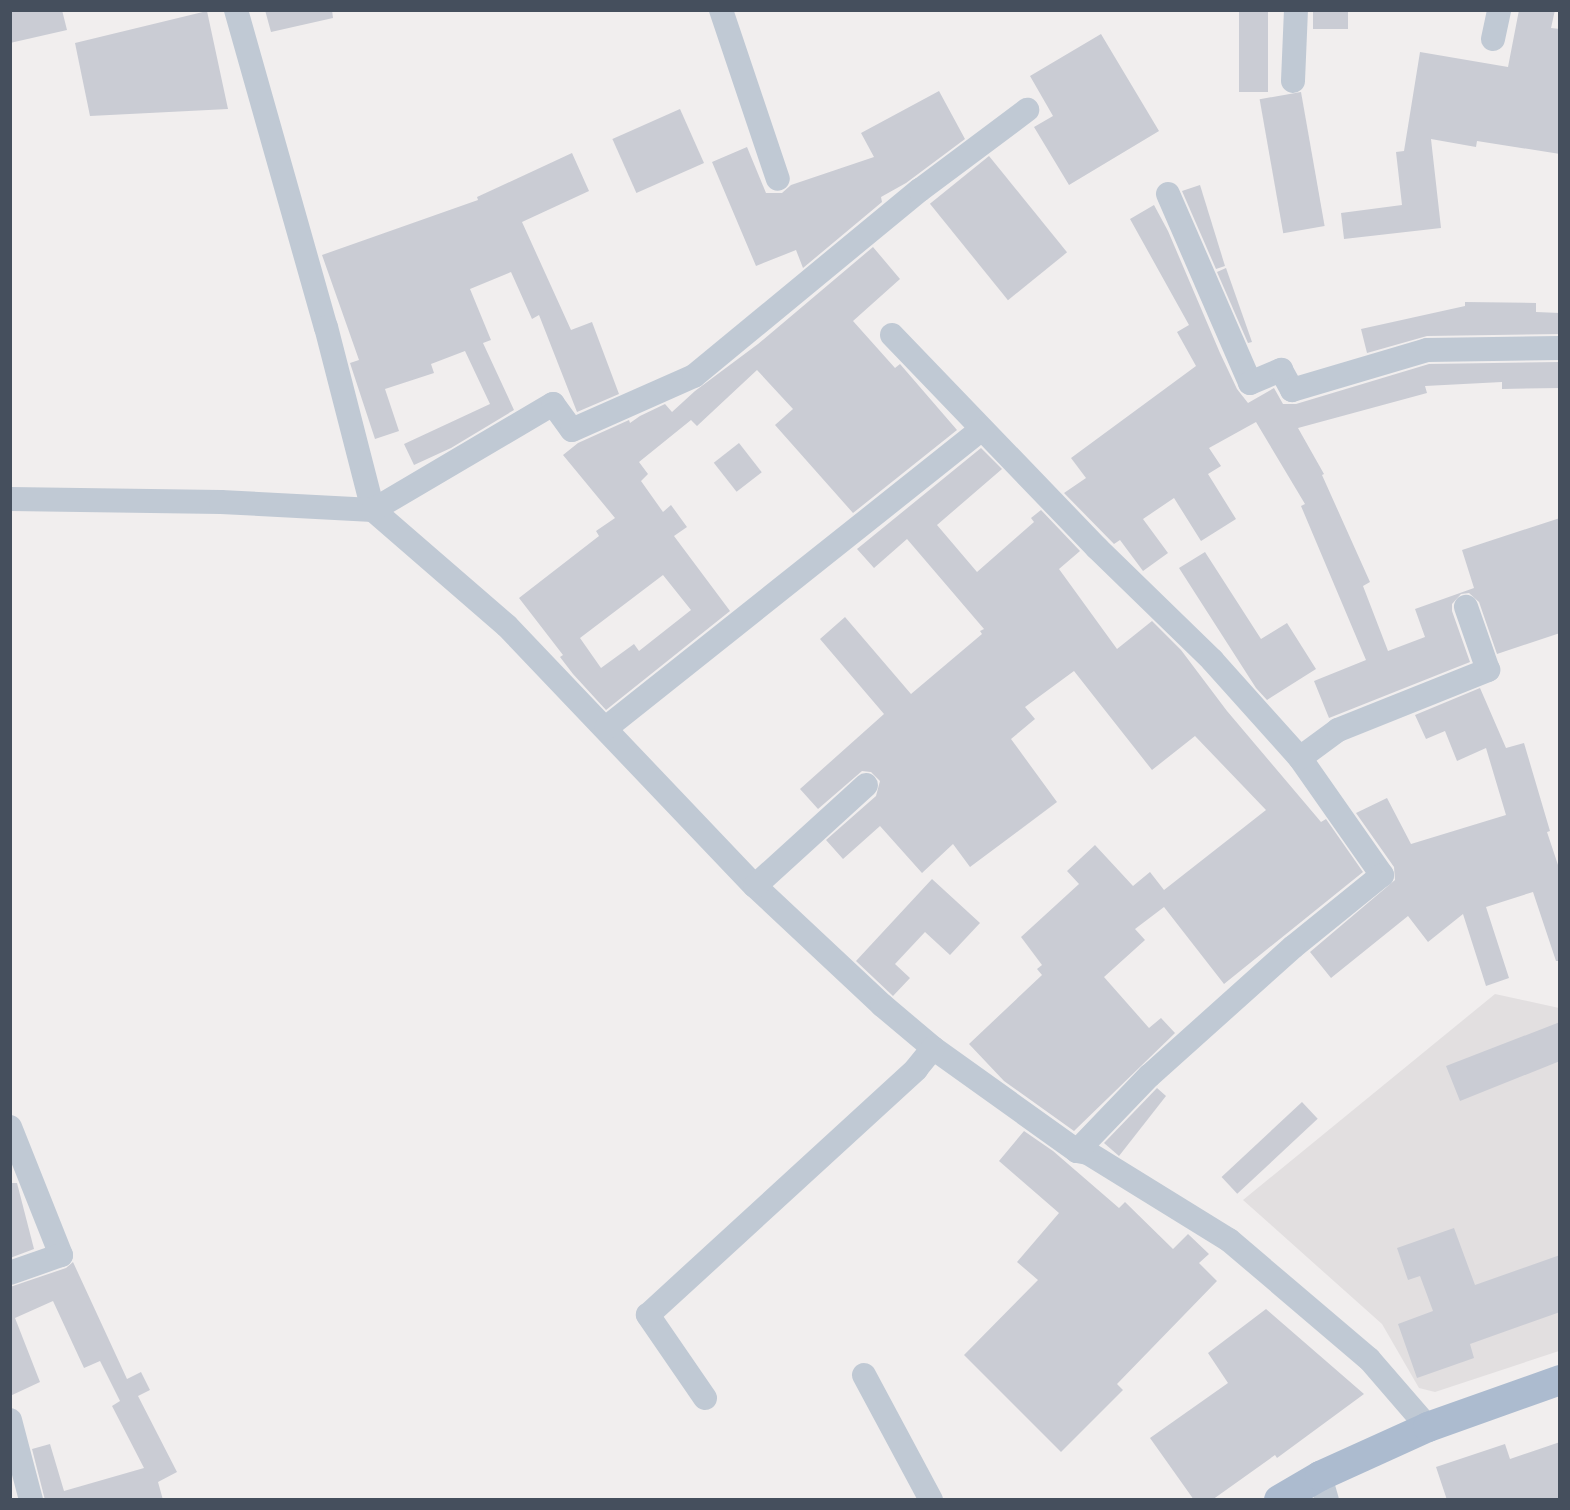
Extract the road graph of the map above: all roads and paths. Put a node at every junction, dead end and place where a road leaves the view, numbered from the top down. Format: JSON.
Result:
{"nodes":[{"id":1,"x":236,"y":10,"type":"edge"},
{"id":2,"x":721,"y":10,"type":"edge"},
{"id":3,"x":1296,"y":10,"type":"edge"},
{"id":4,"x":1499,"y":10,"type":"edge"},
{"id":5,"x":1493,"y":39,"type":"dead end"},
{"id":6,"x":1293,"y":81,"type":"dead end"},
{"id":7,"x":1027,"y":110,"type":"dead end"},
{"id":8,"x":778,"y":179,"type":"dead end"},
{"id":9,"x":1168,"y":194,"type":"dead end"},
{"id":10,"x":892,"y":335,"type":"dead end"},
{"id":11,"x":1560,"y":348,"type":"edge"},
{"id":12,"x":982,"y":429,"type":"junction"},
{"id":13,"x":10,"y":499,"type":"edge"},
{"id":14,"x":373,"y":510,"type":"junction"},
{"id":15,"x":1466,"y":607,"type":"dead end"},
{"id":16,"x":606,"y":728,"type":"junction"},
{"id":17,"x":1300,"y":758,"type":"junction"},
{"id":18,"x":866,"y":785,"type":"dead end"},
{"id":19,"x":755,"y":886,"type":"junction"},
{"id":20,"x":933,"y":1048,"type":"junction"},
{"id":21,"x":10,"y":1127,"type":"edge"},
{"id":22,"x":1077,"y":1151,"type":"junction"},
{"id":23,"x":10,"y":1273,"type":"edge"},
{"id":24,"x":864,"y":1375,"type":"dead end"},
{"id":25,"x":1560,"y":1380,"type":"edge"},
{"id":26,"x":705,"y":1398,"type":"dead end"},
{"id":27,"x":10,"y":1420,"type":"edge"},
{"id":28,"x":1428,"y":1427,"type":"junction"},
{"id":29,"x":1324,"y":1488,"type":"edge"},
{"id":30,"x":31,"y":1500,"type":"edge"},
{"id":31,"x":931,"y":1500,"type":"edge"},
{"id":32,"x":1279,"y":1500,"type":"edge"}],
"edges":[{"from":1,"to":14,"type":"street"},
{"from":2,"to":8,"type":"street"},
{"from":3,"to":6,"type":"street"},
{"from":4,"to":5,"type":"street"},
{"from":7,"to":14,"type":"street"},
{"from":9,"to":11,"type":"street"},
{"from":10,"to":12,"type":"street"},
{"from":12,"to":16,"type":"street"},
{"from":12,"to":17,"type":"street"},
{"from":13,"to":14,"type":"street"},
{"from":14,"to":16,"type":"street"},
{"from":15,"to":17,"type":"street"},
{"from":16,"to":19,"type":"street"},
{"from":17,"to":22,"type":"street"},
{"from":18,"to":19,"type":"street"},
{"from":19,"to":20,"type":"street"},
{"from":20,"to":22,"type":"street"},
{"from":20,"to":26,"type":"street"},
{"from":21,"to":23,"type":"street"},
{"from":22,"to":28,"type":"street"},
{"from":24,"to":31,"type":"street"},
{"from":25,"to":28,"type":"main road"},
{"from":27,"to":30,"type":"street"},
{"from":28,"to":29,"type":"main road"},
{"from":29,"to":32,"type":"main road"}]}
